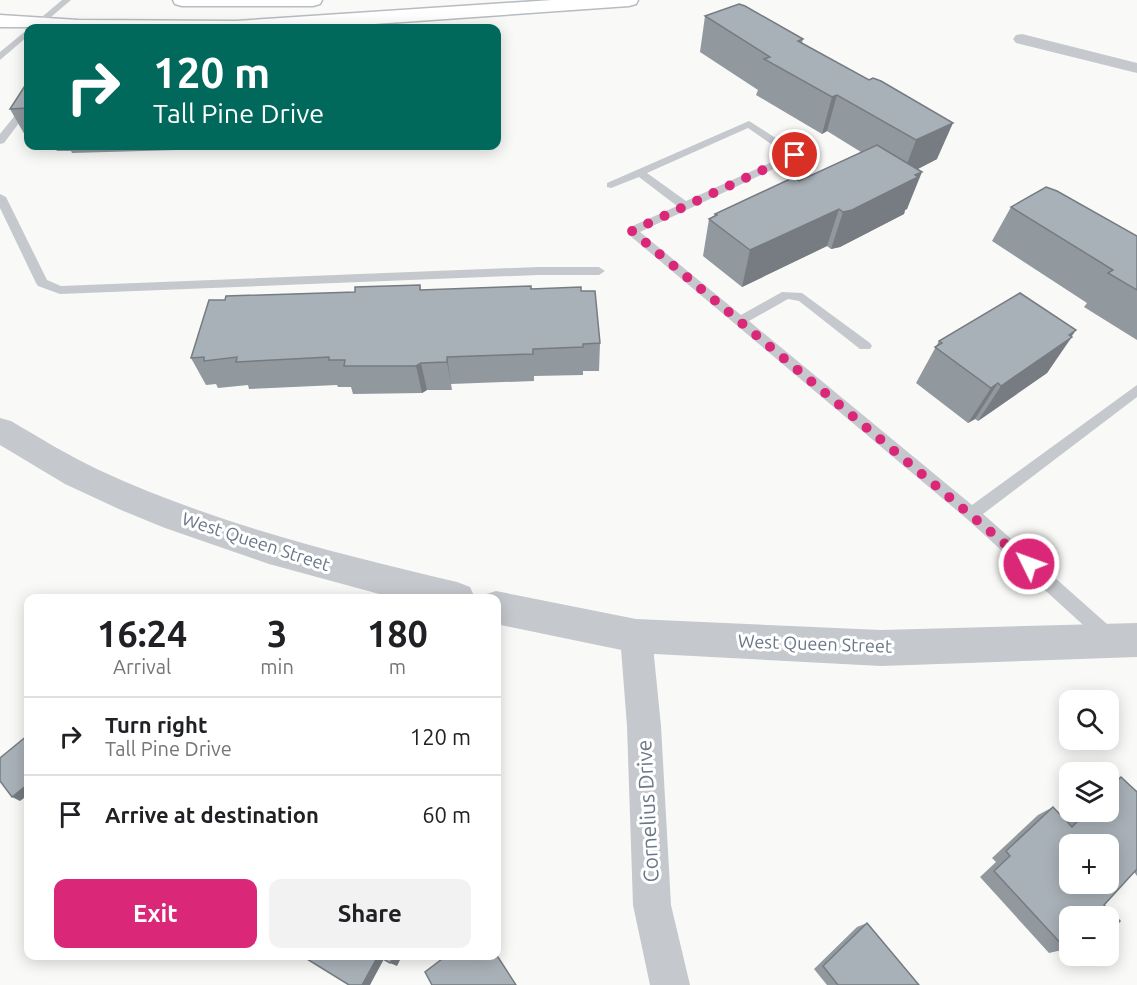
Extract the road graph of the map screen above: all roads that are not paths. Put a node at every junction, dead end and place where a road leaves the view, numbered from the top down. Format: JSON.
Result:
{"nodes":[{"id":1,"x":67,"y":0,"type":"edge"},
{"id":2,"x":182,"y":0,"type":"edge"},
{"id":3,"x":313,"y":0,"type":"edge"},
{"id":4,"x":629,"y":0,"type":"edge"},
{"id":5,"x":0,"y":21,"type":"edge"},
{"id":6,"x":38,"y":24,"type":"edge"},
{"id":7,"x":255,"y":24,"type":"edge"},
{"id":8,"x":24,"y":26,"type":"edge"},
{"id":9,"x":24,"y":36,"type":"edge"},
{"id":10,"x":1022,"y":39,"type":"dead end"},
{"id":11,"x":0,"y":57,"type":"edge"},
{"id":12,"x":1137,"y":68,"type":"edge"},
{"id":13,"x":24,"y":110,"type":"edge"},
{"id":14,"x":0,"y":141,"type":"edge"},
{"id":15,"x":639,"y":172,"type":"junction"},
{"id":16,"x":611,"y":185,"type":"dead end"},
{"id":17,"x":0,"y":197,"type":"edge"},
{"id":18,"x":685,"y":206,"type":"junction"},
{"id":19,"x":599,"y":271,"type":"dead end"},
{"id":20,"x":740,"y":321,"type":"junction"},
{"id":21,"x":865,"y":346,"type":"dead end"},
{"id":22,"x":1137,"y":390,"type":"edge"},
{"id":23,"x":0,"y":430,"type":"edge"},
{"id":24,"x":972,"y":514,"type":"junction"},
{"id":25,"x":440,"y":594,"type":"edge"},
{"id":26,"x":501,"y":609,"type":"edge"},
{"id":27,"x":636,"y":636,"type":"junction"},
{"id":28,"x":1126,"y":641,"type":"edge"},
{"id":29,"x":670,"y":985,"type":"edge"}],
"edges":[{"from":1,"to":6,"type":"lane"},
{"from":2,"to":3,"type":"main road"},
{"from":4,"to":7,"type":"main road"},
{"from":5,"to":8,"type":"main road"},
{"from":9,"to":11,"type":"lane"},
{"from":10,"to":12,"type":"street"},
{"from":13,"to":14,"type":"lane"},
{"from":15,"to":16,"type":"lane"},
{"from":15,"to":18,"type":"lane"},
{"from":15,"to":18,"type":"lane"},
{"from":17,"to":19,"type":"lane"},
{"from":18,"to":20,"type":"lane"},
{"from":20,"to":21,"type":"lane"},
{"from":20,"to":24,"type":"lane"},
{"from":22,"to":24,"type":"lane"},
{"from":23,"to":25,"type":"street","name":"West Queen Street"},
{"from":24,"to":28,"type":"lane"},
{"from":26,"to":27,"type":"street","name":"West Queen Street"},
{"from":27,"to":28,"type":"street","name":"West Queen Street"},
{"from":27,"to":29,"type":"street","name":"Cornelius Drive"}]}
